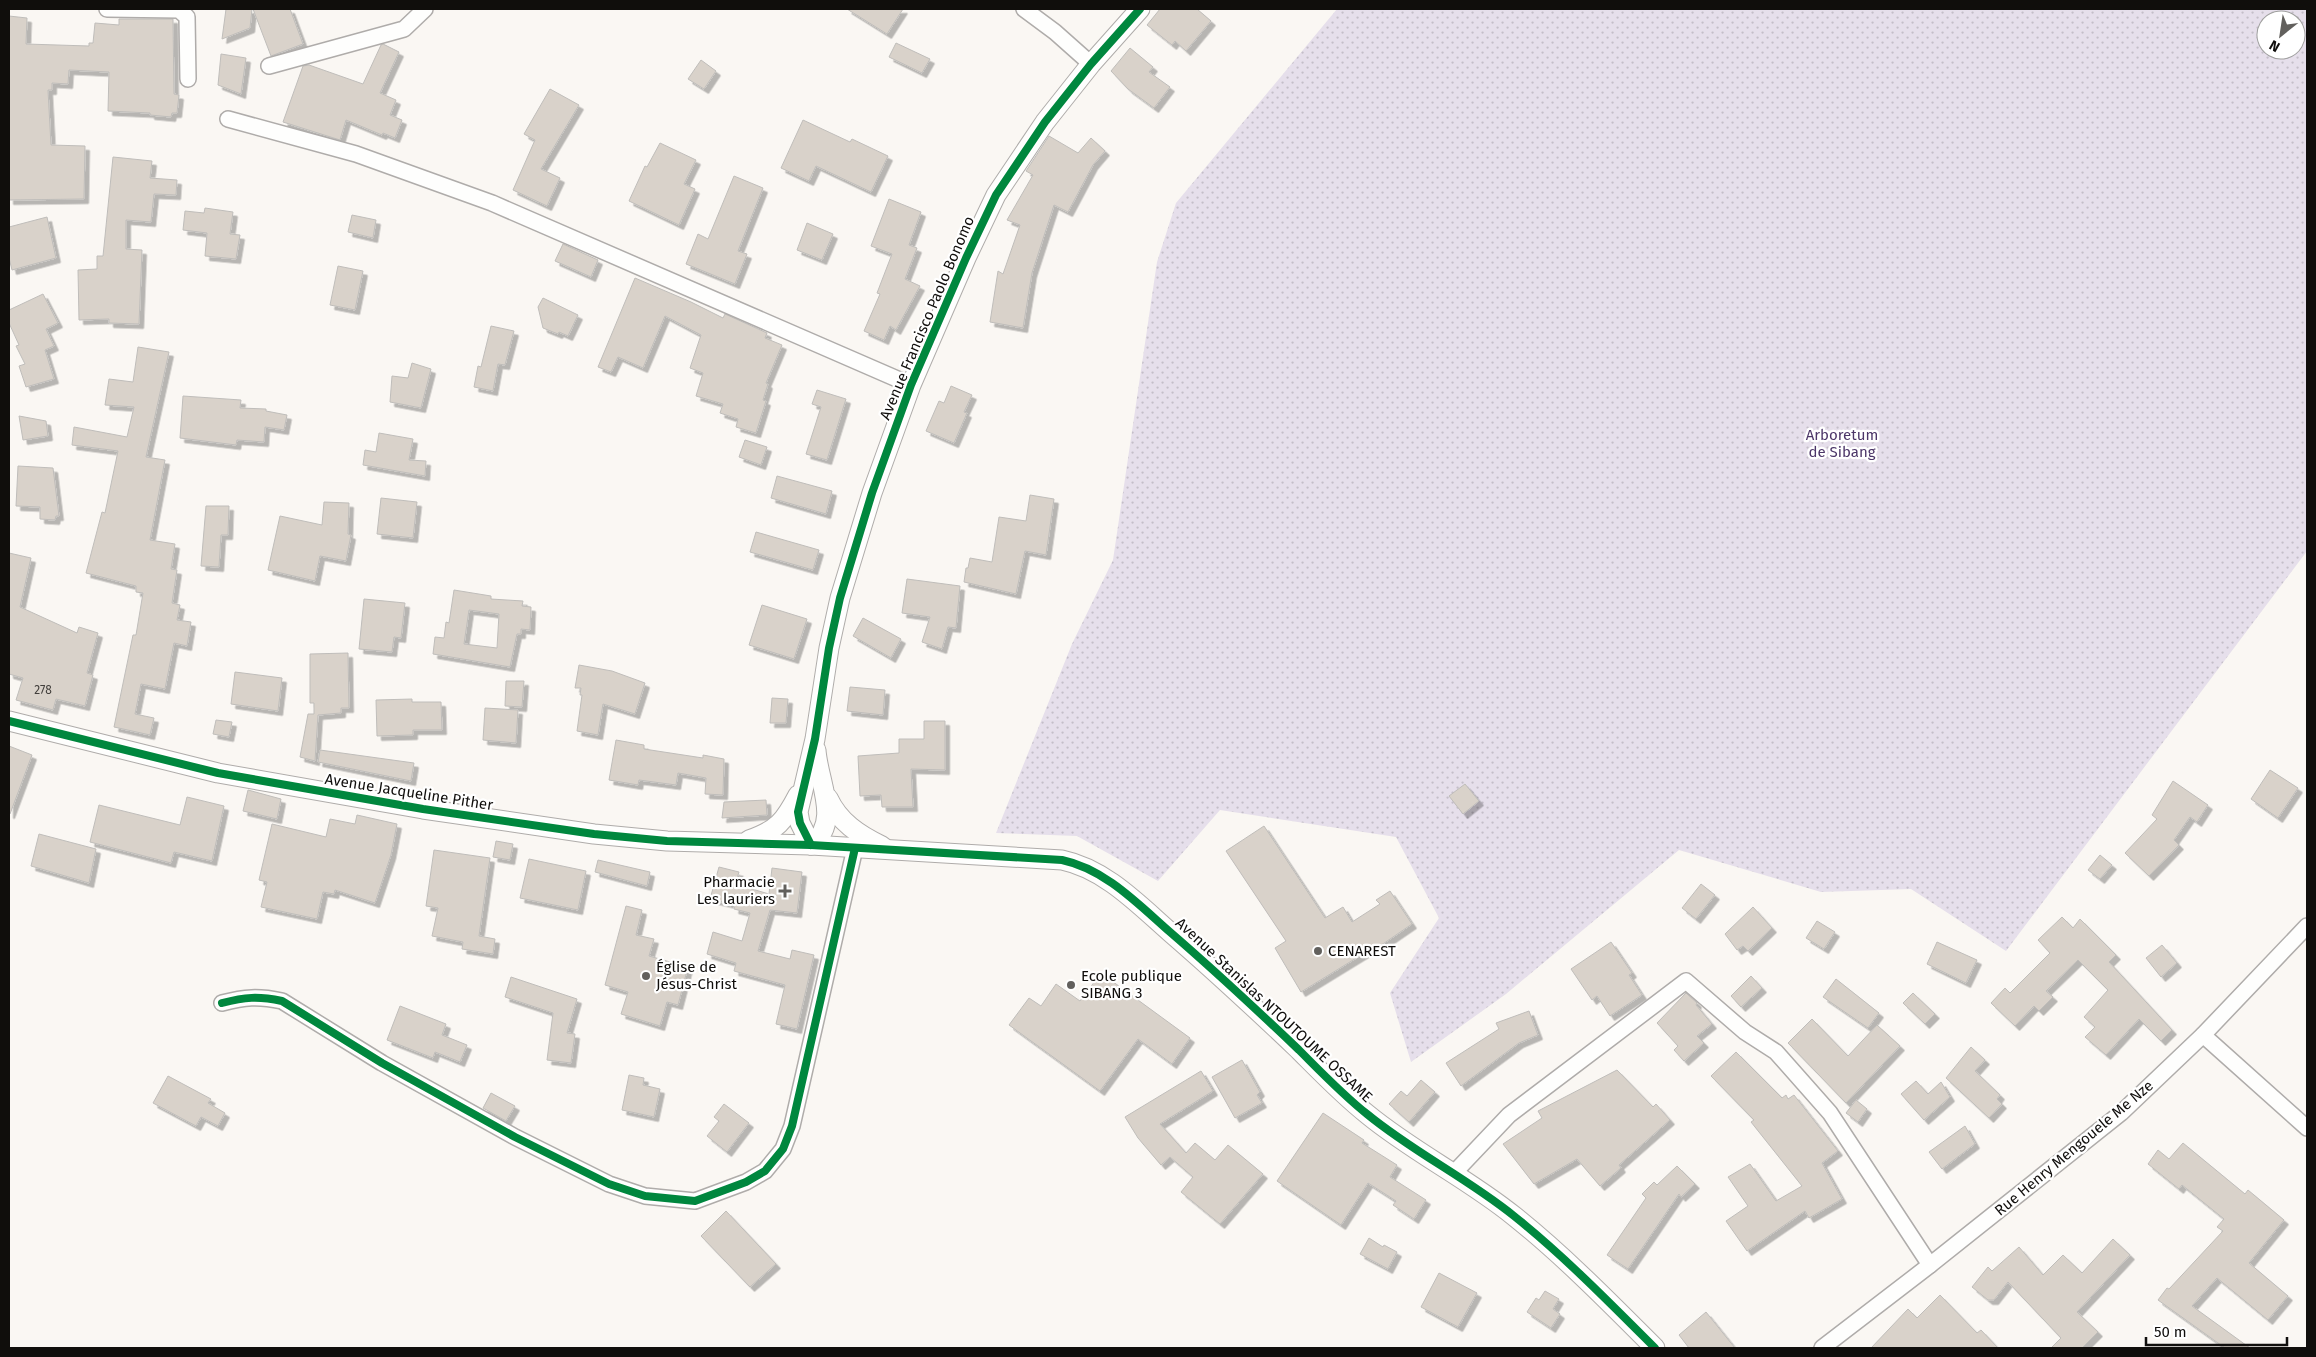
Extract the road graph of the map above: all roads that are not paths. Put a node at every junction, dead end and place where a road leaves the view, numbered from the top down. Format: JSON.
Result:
{"nodes":[{"id":1,"x":107,"y":9,"type":"edge"},
{"id":2,"x":425,"y":9,"type":"edge"},
{"id":3,"x":1024,"y":9,"type":"edge"},
{"id":4,"x":1140,"y":9,"type":"edge"},
{"id":5,"x":1091,"y":64,"type":"junction"},
{"id":6,"x":269,"y":66,"type":"dead end"},
{"id":7,"x":188,"y":79,"type":"dead end"},
{"id":8,"x":228,"y":119,"type":"dead end"},
{"id":9,"x":911,"y":385,"type":"junction"},
{"id":10,"x":9,"y":721,"type":"edge"},
{"id":11,"x":815,"y":739,"type":"junction"},
{"id":12,"x":803,"y":785,"type":"junction"},
{"id":13,"x":823,"y":787,"type":"junction"},
{"id":14,"x":739,"y":844,"type":"junction"},
{"id":15,"x":812,"y":845,"type":"junction"},
{"id":16,"x":855,"y":848,"type":"junction"},
{"id":17,"x":890,"y":850,"type":"junction"},
{"id":18,"x":2307,"y":926,"type":"edge"},
{"id":19,"x":222,"y":1004,"type":"dead end"},
{"id":20,"x":2203,"y":1035,"type":"junction"},
{"id":21,"x":2307,"y":1128,"type":"edge"},
{"id":22,"x":1454,"y":1173,"type":"junction"},
{"id":23,"x":1930,"y":1266,"type":"junction"},
{"id":24,"x":1656,"y":1348,"type":"edge"},
{"id":25,"x":1822,"y":1348,"type":"edge"}],
"edges":[{"from":1,"to":7,"type":"street"},
{"from":2,"to":6,"type":"street"},
{"from":3,"to":5,"type":"street"},
{"from":4,"to":5,"type":"street","name":"Avenue Francisco Paolo Bonomo"},
{"from":5,"to":9,"type":"street","name":"Avenue Francisco Paolo Bonomo"},
{"from":8,"to":9,"type":"street"},
{"from":9,"to":11,"type":"street","name":"Avenue Francisco Paolo Bonomo"},
{"from":10,"to":14,"type":"street","name":"Avenue Jacqueline Pither"},
{"from":11,"to":12,"type":"street"},
{"from":11,"to":13,"type":"street"},
{"from":12,"to":14,"type":"street"},
{"from":12,"to":15,"type":"street"},
{"from":13,"to":15,"type":"street"},
{"from":13,"to":17,"type":"street"},
{"from":14,"to":15,"type":"street","name":"Avenue Jacqueline Pither"},
{"from":15,"to":16,"type":"street","name":"Avenue Stanislas NTOUTOUME OSSAME"},
{"from":16,"to":17,"type":"street","name":"Avenue Stanislas NTOUTOUME OSSAME"},
{"from":16,"to":19,"type":"street"},
{"from":17,"to":22,"type":"street","name":"Avenue Stanislas NTOUTOUME OSSAME"},
{"from":18,"to":20,"type":"street","name":"Rue Henry Mengouele Me Nze"},
{"from":20,"to":21,"type":"street"},
{"from":20,"to":23,"type":"street","name":"Rue Henry Mengouele Me Nze"},
{"from":22,"to":23,"type":"street"},
{"from":22,"to":24,"type":"street","name":"Avenue Stanislas NTOUTOUME OSSAME"},
{"from":23,"to":25,"type":"street","name":"Rue Henry Mengouele Me Nze"}]}
